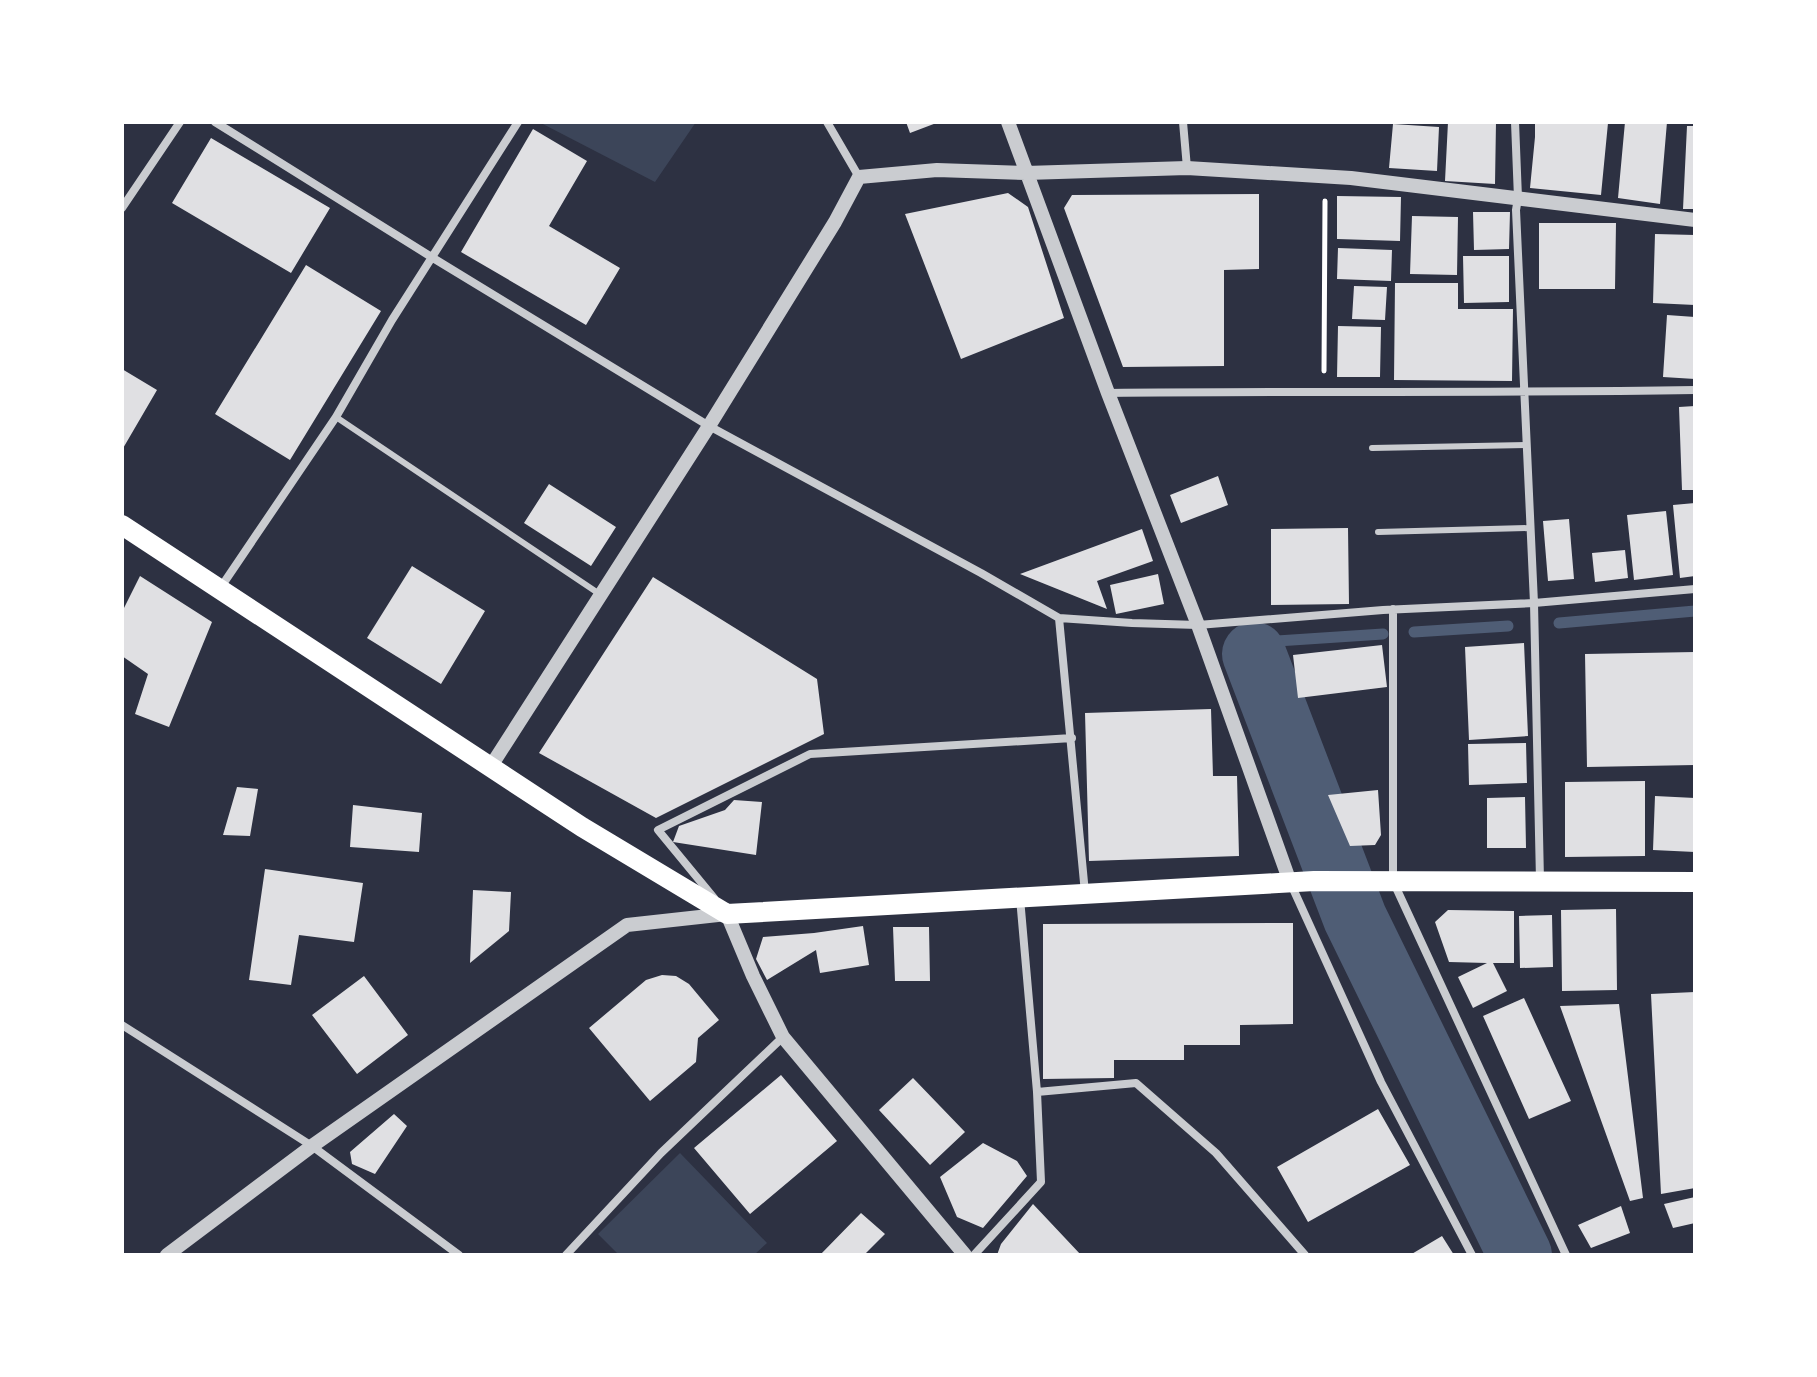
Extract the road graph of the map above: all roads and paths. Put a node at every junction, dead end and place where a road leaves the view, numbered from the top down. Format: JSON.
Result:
{"nodes":[{"id":1,"x":180,"y":122,"type":"edge"},
{"id":2,"x":215,"y":122,"type":"edge"},
{"id":3,"x":518,"y":122,"type":"edge"},
{"id":4,"x":827,"y":122,"type":"edge"},
{"id":5,"x":1008,"y":122,"type":"edge"},
{"id":6,"x":1183,"y":122,"type":"edge"},
{"id":7,"x":1515,"y":122,"type":"edge"},
{"id":8,"x":1187,"y":168,"type":"junction"},
{"id":9,"x":1026,"y":173,"type":"junction"},
{"id":10,"x":1325,"y":176,"type":"junction"},
{"id":11,"x":859,"y":177,"type":"junction"},
{"id":12,"x":1518,"y":198,"type":"junction"},
{"id":13,"x":122,"y":208,"type":"edge"},
{"id":14,"x":1695,"y":220,"type":"edge"},
{"id":15,"x":433,"y":258,"type":"junction"},
{"id":16,"x":1695,"y":390,"type":"edge"},
{"id":17,"x":1324,"y":391,"type":"junction"},
{"id":18,"x":1108,"y":393,"type":"junction"},
{"id":19,"x":1524,"y":393,"type":"junction"},
{"id":20,"x":336,"y":417,"type":"junction"},
{"id":21,"x":709,"y":426,"type":"junction"},
{"id":22,"x":1526,"y":445,"type":"junction"},
{"id":23,"x":1372,"y":448,"type":"dead end"},
{"id":24,"x":122,"y":525,"type":"edge"},
{"id":25,"x":1530,"y":528,"type":"junction"},
{"id":26,"x":1378,"y":532,"type":"dead end"},
{"id":27,"x":220,"y":588,"type":"junction"},
{"id":28,"x":1695,"y":589,"type":"edge"},
{"id":29,"x":601,"y":595,"type":"junction"},
{"id":30,"x":1534,"y":603,"type":"junction"},
{"id":31,"x":1393,"y":609,"type":"junction"},
{"id":32,"x":1059,"y":618,"type":"junction"},
{"id":33,"x":1198,"y":625,"type":"junction"},
{"id":34,"x":1072,"y":738,"type":"junction"},
{"id":35,"x":491,"y":766,"type":"junction"},
{"id":36,"x":1385,"y":880,"type":"junction"},
{"id":37,"x":1540,"y":881,"type":"junction"},
{"id":38,"x":1290,"y":882,"type":"junction"},
{"id":39,"x":1695,"y":882,"type":"edge"},
{"id":40,"x":1085,"y":893,"type":"junction"},
{"id":41,"x":1020,"y":897,"type":"junction"},
{"id":42,"x":727,"y":914,"type":"junction"},
{"id":43,"x":122,"y":1025,"type":"edge"},
{"id":44,"x":783,"y":1037,"type":"junction"},
{"id":45,"x":1037,"y":1092,"type":"junction"},
{"id":46,"x":312,"y":1146,"type":"junction"},
{"id":47,"x":167,"y":1255,"type":"edge"},
{"id":48,"x":459,"y":1255,"type":"edge"},
{"id":49,"x":566,"y":1255,"type":"edge"},
{"id":50,"x":965,"y":1255,"type":"edge"},
{"id":51,"x":974,"y":1255,"type":"edge"},
{"id":52,"x":1305,"y":1255,"type":"edge"},
{"id":53,"x":1472,"y":1255,"type":"edge"},
{"id":54,"x":1566,"y":1255,"type":"edge"}],
"edges":[{"from":1,"to":13,"type":"street"},
{"from":2,"to":15,"type":"street"},
{"from":3,"to":15,"type":"street"},
{"from":4,"to":11,"type":"street"},
{"from":5,"to":9,"type":"street"},
{"from":6,"to":8,"type":"street"},
{"from":7,"to":12,"type":"street"},
{"from":8,"to":9,"type":"street"},
{"from":8,"to":10,"type":"street"},
{"from":9,"to":11,"type":"street"},
{"from":9,"to":18,"type":"street"},
{"from":10,"to":12,"type":"street"},
{"from":10,"to":17,"type":"path"},
{"from":11,"to":21,"type":"street"},
{"from":12,"to":14,"type":"street"},
{"from":12,"to":19,"type":"street"},
{"from":15,"to":20,"type":"street"},
{"from":15,"to":21,"type":"street"},
{"from":16,"to":19,"type":"street"},
{"from":17,"to":18,"type":"street"},
{"from":17,"to":19,"type":"street"},
{"from":18,"to":33,"type":"street"},
{"from":19,"to":22,"type":"street"},
{"from":20,"to":27,"type":"street"},
{"from":20,"to":29,"type":"lane"},
{"from":21,"to":29,"type":"street"},
{"from":21,"to":32,"type":"street"},
{"from":22,"to":23,"type":"lane"},
{"from":22,"to":25,"type":"street"},
{"from":24,"to":27,"type":"main road"},
{"from":25,"to":26,"type":"lane"},
{"from":25,"to":30,"type":"street"},
{"from":27,"to":35,"type":"main road"},
{"from":28,"to":30,"type":"street"},
{"from":29,"to":35,"type":"street"},
{"from":30,"to":31,"type":"street"},
{"from":30,"to":37,"type":"street"},
{"from":31,"to":33,"type":"street"},
{"from":31,"to":36,"type":"street"},
{"from":32,"to":33,"type":"street"},
{"from":32,"to":34,"type":"street"},
{"from":33,"to":38,"type":"street"},
{"from":34,"to":40,"type":"street"},
{"from":34,"to":42,"type":"street"},
{"from":35,"to":42,"type":"main road"},
{"from":36,"to":37,"type":"main road"},
{"from":36,"to":38,"type":"main road"},
{"from":36,"to":54,"type":"street"},
{"from":37,"to":39,"type":"main road"},
{"from":38,"to":40,"type":"main road"},
{"from":38,"to":53,"type":"street"},
{"from":40,"to":41,"type":"main road"},
{"from":41,"to":42,"type":"main road"},
{"from":41,"to":45,"type":"street"},
{"from":42,"to":44,"type":"street"},
{"from":42,"to":46,"type":"street"},
{"from":43,"to":46,"type":"street"},
{"from":44,"to":49,"type":"street"},
{"from":44,"to":50,"type":"street"},
{"from":45,"to":51,"type":"street"},
{"from":45,"to":52,"type":"street"},
{"from":46,"to":47,"type":"street"},
{"from":46,"to":48,"type":"street"}]}
